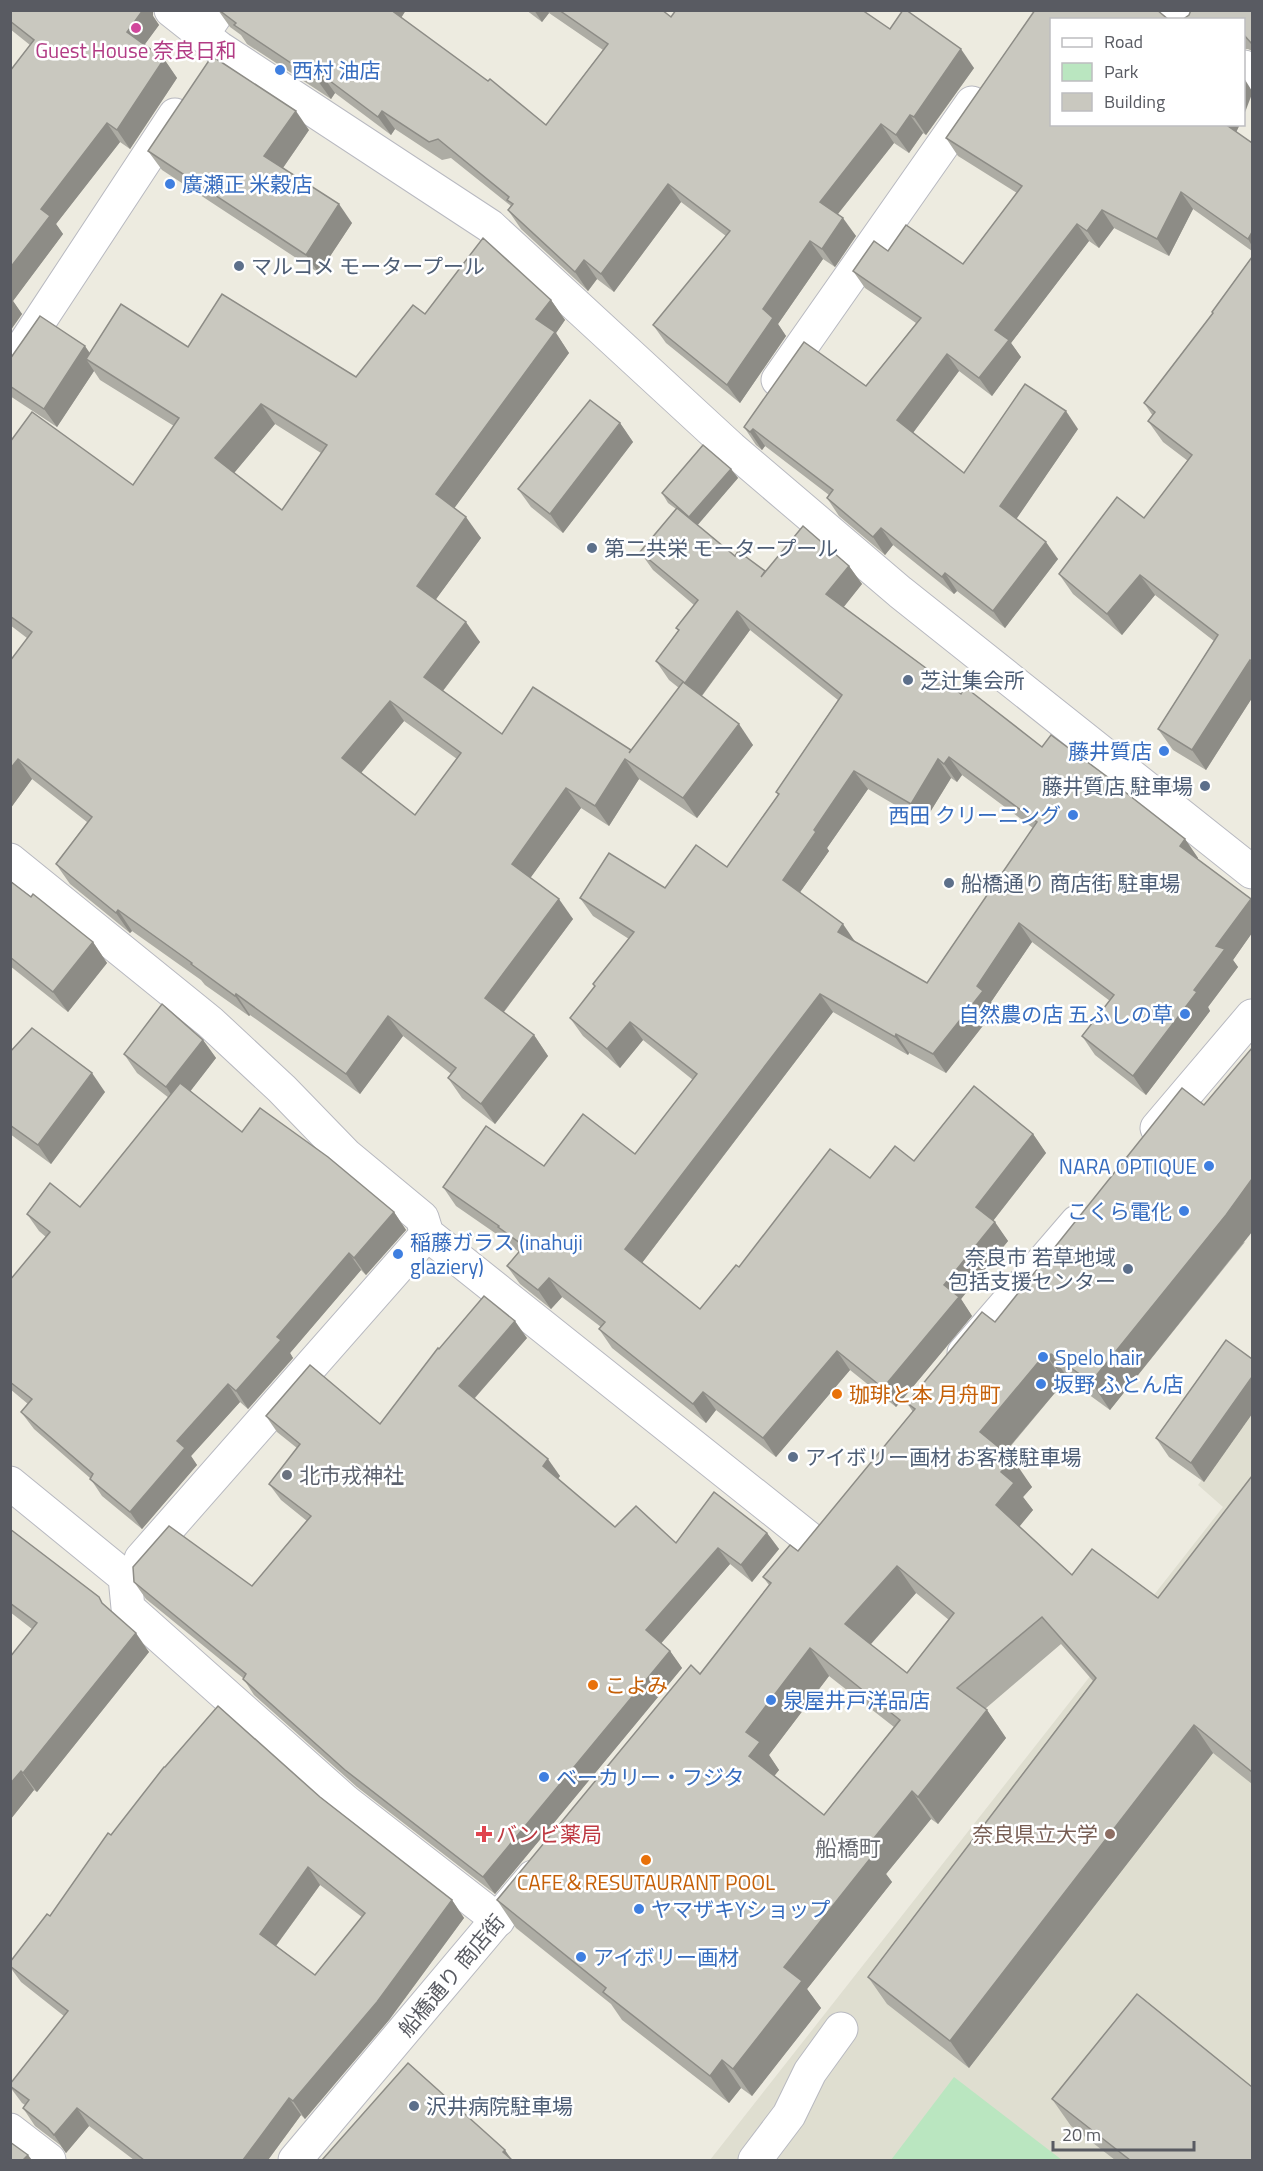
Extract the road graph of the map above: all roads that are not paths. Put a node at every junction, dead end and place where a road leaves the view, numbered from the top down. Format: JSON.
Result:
{"nodes":[{"id":1,"x":171,"y":10,"type":"edge"},
{"id":2,"x":208,"y":50,"type":"edge"},
{"id":3,"x":989,"y":79,"type":"edge"},
{"id":4,"x":10,"y":366,"type":"edge"},
{"id":5,"x":731,"y":448,"type":"junction"},
{"id":6,"x":10,"y":860,"type":"edge"},
{"id":7,"x":1252,"y":872,"type":"edge"},
{"id":8,"x":1252,"y":1016,"type":"edge"},
{"id":9,"x":1137,"y":1151,"type":"edge"},
{"id":10,"x":1098,"y":1196,"type":"edge"},
{"id":11,"x":427,"y":1234,"type":"junction"},
{"id":12,"x":945,"y":1377,"type":"edge"},
{"id":13,"x":10,"y":1482,"type":"edge"},
{"id":14,"x":789,"y":1567,"type":"edge"},
{"id":15,"x":125,"y":1577,"type":"junction"},
{"id":16,"x":550,"y":1856,"type":"edge"},
{"id":17,"x":498,"y":1920,"type":"junction"},
{"id":18,"x":841,"y":2029,"type":"dead end"},
{"id":19,"x":10,"y":2130,"type":"edge"},
{"id":20,"x":49,"y":2160,"type":"edge"},
{"id":21,"x":295,"y":2160,"type":"edge"},
{"id":22,"x":755,"y":2160,"type":"edge"}],
"edges":[{"from":1,"to":2,"type":"street"},
{"from":2,"to":4,"type":"street"},
{"from":2,"to":5,"type":"street"},
{"from":3,"to":5,"type":"street"},
{"from":5,"to":7,"type":"street"},
{"from":6,"to":11,"type":"street"},
{"from":8,"to":9,"type":"street"},
{"from":10,"to":12,"type":"street"},
{"from":11,"to":14,"type":"street"},
{"from":11,"to":15,"type":"street"},
{"from":13,"to":15,"type":"street"},
{"from":15,"to":17,"type":"street"},
{"from":16,"to":17,"type":"street","name":"船橋通り 商店街"},
{"from":17,"to":21,"type":"street","name":"船橋通り 商店街"},
{"from":18,"to":22,"type":"street"},
{"from":19,"to":20,"type":"street"}]}
